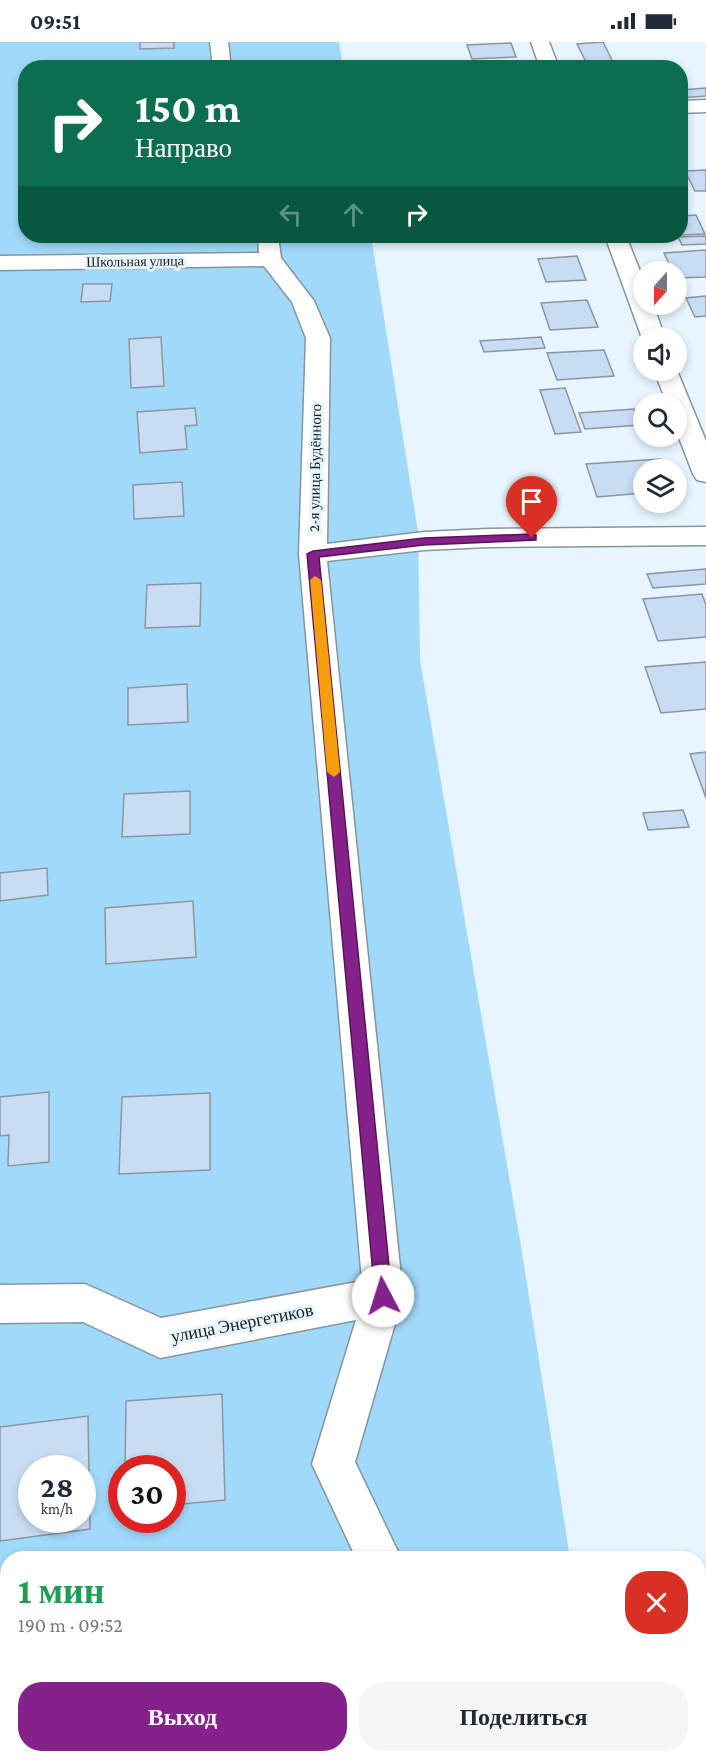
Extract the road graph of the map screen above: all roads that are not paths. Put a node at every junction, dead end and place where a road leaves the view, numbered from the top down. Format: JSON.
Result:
{"nodes":[{"id":1,"x":219,"y":42,"type":"edge"},
{"id":2,"x":540,"y":42,"type":"edge"},
{"id":3,"x":221,"y":60,"type":"edge"},
{"id":4,"x":547,"y":60,"type":"edge"},
{"id":5,"x":706,"y":106,"type":"edge"},
{"id":6,"x":688,"y":107,"type":"edge"},
{"id":7,"x":618,"y":243,"type":"edge"},
{"id":8,"x":269,"y":247,"type":"edge"},
{"id":9,"x":0,"y":263,"type":"edge"},
{"id":10,"x":650,"y":327,"type":"edge"},
{"id":11,"x":670,"y":381,"type":"edge"},
{"id":12,"x":706,"y":474,"type":"edge"},
{"id":13,"x":706,"y":536,"type":"edge"},
{"id":14,"x":313,"y":554,"type":"junction"},
{"id":15,"x":383,"y":1296,"type":"junction"},
{"id":16,"x":0,"y":1304,"type":"edge"},
{"id":17,"x":376,"y":1551,"type":"edge"}],
"edges":[{"from":1,"to":3,"type":"street"},
{"from":2,"to":4,"type":"street"},
{"from":5,"to":6,"type":"street"},
{"from":7,"to":10,"type":"street"},
{"from":8,"to":9,"type":"street","name":"Школьная улица"},
{"from":8,"to":14,"type":"street","name":"2-я улица Будённого"},
{"from":11,"to":12,"type":"street"},
{"from":13,"to":14,"type":"street"},
{"from":14,"to":15,"type":"street","name":"2-я улица Будённого"},
{"from":15,"to":16,"type":"street","name":"улица Энергетиков"},
{"from":15,"to":17,"type":"street","name":"2-я улица Будённого"}]}
